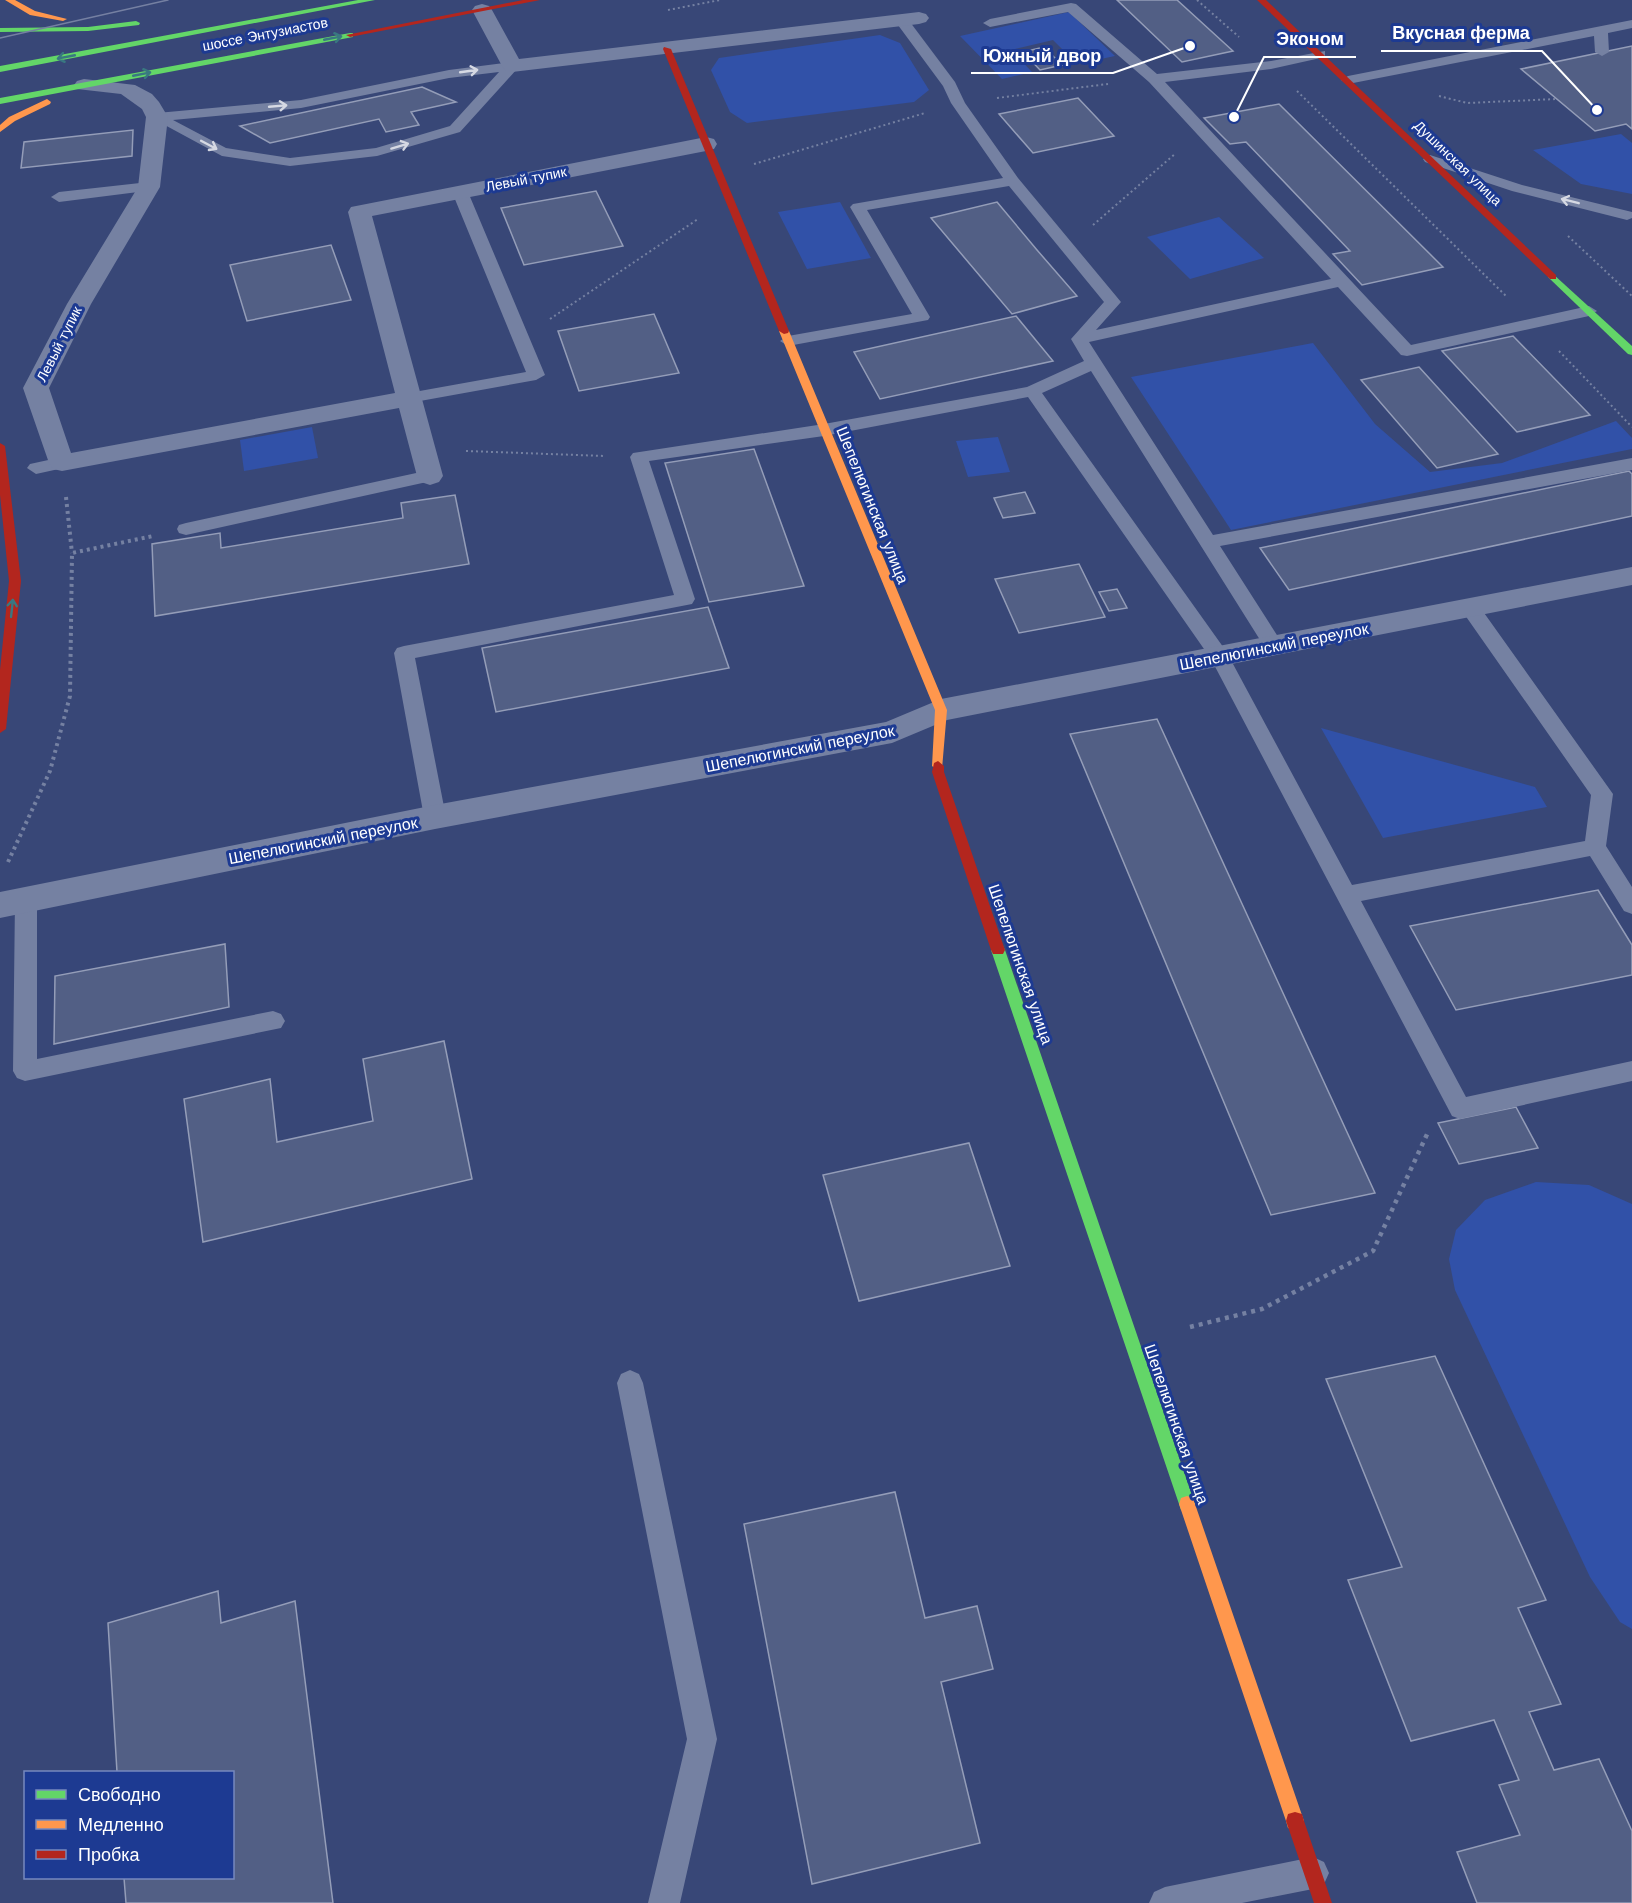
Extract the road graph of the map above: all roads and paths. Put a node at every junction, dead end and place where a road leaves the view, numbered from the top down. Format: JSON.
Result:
{"nodes":[{"id":1,"x":9,"y":0,"type":"edge"},
{"id":2,"x":371,"y":0,"type":"edge"},
{"id":3,"x":536,"y":0,"type":"edge"},
{"id":4,"x":720,"y":0,"type":"edge"},
{"id":5,"x":1197,"y":0,"type":"edge"},
{"id":6,"x":1261,"y":0,"type":"edge"},
{"id":7,"x":482,"y":10,"type":"junction"},
{"id":8,"x":664,"y":11,"type":"dead end"},
{"id":9,"x":910,"y":19,"type":"joint"},
{"id":10,"x":990,"y":23,"type":"dead end"},
{"id":11,"x":1632,"y":24,"type":"edge"},
{"id":12,"x":0,"y":30,"type":"edge"},
{"id":13,"x":1601,"y":30,"type":"junction"},
{"id":14,"x":667,"y":49,"type":"junction"},
{"id":15,"x":1602,"y":52,"type":"dead end"},
{"id":16,"x":1320,"y":54,"type":"junction"},
{"id":17,"x":1271,"y":65,"type":"junction"},
{"id":18,"x":512,"y":66,"type":"junction"},
{"id":19,"x":0,"y":69,"type":"edge"},
{"id":20,"x":1154,"y":79,"type":"junction"},
{"id":21,"x":1348,"y":80,"type":"junction"},
{"id":22,"x":84,"y":85,"type":"junction"},
{"id":23,"x":1557,"y":99,"type":"dead end"},
{"id":24,"x":0,"y":101,"type":"edge"},
{"id":25,"x":1467,"y":103,"type":"dead end"},
{"id":26,"x":157,"y":117,"type":"junction"},
{"id":27,"x":0,"y":129,"type":"edge"},
{"id":28,"x":1203,"y":130,"type":"junction"},
{"id":29,"x":706,"y":144,"type":"junction"},
{"id":30,"x":1430,"y":159,"type":"junction"},
{"id":31,"x":1013,"y":181,"type":"junction"},
{"id":32,"x":149,"y":187,"type":"junction"},
{"id":33,"x":459,"y":192,"type":"junction"},
{"id":34,"x":59,"y":197,"type":"dead end"},
{"id":35,"x":729,"y":198,"type":"junction"},
{"id":36,"x":1630,"y":216,"type":"edge"},
{"id":37,"x":1068,"y":247,"type":"junction"},
{"id":38,"x":1342,"y":281,"type":"junction"},
{"id":39,"x":1589,"y":311,"type":"junction"},
{"id":40,"x":1533,"y":323,"type":"junction"},
{"id":41,"x":522,"y":338,"type":"junction"},
{"id":42,"x":1079,"y":339,"type":"junction"},
{"id":43,"x":788,"y":340,"type":"junction"},
{"id":44,"x":1632,"y":352,"type":"edge"},
{"id":45,"x":1093,"y":363,"type":"junction"},
{"id":46,"x":1032,"y":391,"type":"junction"},
{"id":47,"x":409,"y":398,"type":"junction"},
{"id":48,"x":1632,"y":427,"type":"edge"},
{"id":49,"x":824,"y":430,"type":"junction"},
{"id":50,"x":0,"y":446,"type":"edge"},
{"id":51,"x":423,"y":450,"type":"junction"},
{"id":52,"x":639,"y":457,"type":"junction"},
{"id":53,"x":62,"y":464,"type":"junction"},
{"id":54,"x":1632,"y":464,"type":"edge"},
{"id":55,"x":36,"y":468,"type":"dead end"},
{"id":56,"x":430,"y":476,"type":"joint"},
{"id":57,"x":186,"y":529,"type":"joint"},
{"id":58,"x":1208,"y":542,"type":"junction"},
{"id":59,"x":72,"y":553,"type":"junction"},
{"id":60,"x":1632,"y":576,"type":"edge"},
{"id":61,"x":1470,"y":608,"type":"junction"},
{"id":62,"x":1274,"y":646,"type":"junction"},
{"id":63,"x":1219,"y":656,"type":"junction"},
{"id":64,"x":940,"y":710,"type":"junction"},
{"id":65,"x":0,"y":729,"type":"edge"},
{"id":66,"x":435,"y":817,"type":"junction"},
{"id":67,"x":1595,"y":847,"type":"junction"},
{"id":68,"x":5,"y":868,"type":"dead end"},
{"id":69,"x":1347,"y":895,"type":"junction"},
{"id":70,"x":13,"y":902,"type":"edge"},
{"id":71,"x":1632,"y":904,"type":"edge"},
{"id":72,"x":273,"y":1021,"type":"dead end"},
{"id":73,"x":1632,"y":1071,"type":"edge"},
{"id":74,"x":1460,"y":1109,"type":"junction"},
{"id":75,"x":1190,"y":1328,"type":"dead end"},
{"id":76,"x":630,"y":1383,"type":"dead end"},
{"id":77,"x":1313,"y":1873,"type":"junction"},
{"id":78,"x":664,"y":1903,"type":"edge"},
{"id":79,"x":1165,"y":1903,"type":"edge"},
{"id":80,"x":1323,"y":1903,"type":"edge"}],
"edges":[{"from":1,"to":12,"type":"street"},
{"from":2,"to":19,"type":"street","name":"шоссе Энтузиастов","one_way":true},
{"from":3,"to":7,"type":"street","name":"шоссе Энтузиастов"},
{"from":4,"to":8,"type":"path"},
{"from":5,"to":17,"type":"path"},
{"from":6,"to":16,"type":"street","name":"Душинская улица"},
{"from":7,"to":18,"type":"street"},
{"from":22,"to":7,"type":"street","name":"шоссе Энтузиастов","one_way":true},
{"from":9,"to":14,"type":"street"},
{"from":9,"to":31,"type":"lane"},
{"from":10,"to":20,"type":"lane"},
{"from":11,"to":13,"type":"lane"},
{"from":13,"to":15,"type":"lane"},
{"from":13,"to":21,"type":"lane"},
{"from":14,"to":18,"type":"street"},
{"from":14,"to":29,"type":"street","name":"Шепелюгинская улица"},
{"from":16,"to":17,"type":"lane"},
{"from":16,"to":21,"type":"street","name":"Душинская улица"},
{"from":17,"to":20,"type":"lane"},
{"from":17,"to":40,"type":"path"},
{"from":26,"to":18,"type":"lane","one_way":true},
{"from":26,"to":18,"type":"lane","one_way":true},
{"from":20,"to":28,"type":"lane"},
{"from":21,"to":30,"type":"street","name":"Душинская улица"},
{"from":22,"to":24,"type":"street","name":"шоссе Энтузиастов"},
{"from":22,"to":26,"type":"street"},
{"from":22,"to":27,"type":"street"},
{"from":23,"to":25,"type":"path"},
{"from":26,"to":32,"type":"street","name":"Левый тупик"},
{"from":28,"to":37,"type":"path"},
{"from":28,"to":38,"type":"lane"},
{"from":29,"to":33,"type":"street","name":"Левый тупик"},
{"from":29,"to":35,"type":"street","name":"Шепелюгинская улица"},
{"from":36,"to":30,"type":"lane","one_way":true},
{"from":30,"to":39,"type":"street","name":"Душинская улица"},
{"from":31,"to":37,"type":"lane"},
{"from":31,"to":43,"type":"lane"},
{"from":32,"to":34,"type":"lane"},
{"from":32,"to":53,"type":"street","name":"Левый тупик"},
{"from":33,"to":41,"type":"lane"},
{"from":33,"to":47,"type":"street","name":"Левый тупик"},
{"from":35,"to":41,"type":"path"},
{"from":35,"to":43,"type":"street","name":"Шепелюгинская улица"},
{"from":37,"to":42,"type":"lane"},
{"from":38,"to":40,"type":"lane"},
{"from":38,"to":42,"type":"lane"},
{"from":39,"to":40,"type":"lane"},
{"from":39,"to":44,"type":"street","name":"Душинская улица"},
{"from":40,"to":48,"type":"path"},
{"from":41,"to":47,"type":"lane"},
{"from":42,"to":45,"type":"lane"},
{"from":43,"to":49,"type":"street","name":"Шепелюгинская улица"},
{"from":45,"to":46,"type":"lane"},
{"from":45,"to":58,"type":"lane"},
{"from":46,"to":49,"type":"lane"},
{"from":46,"to":63,"type":"lane"},
{"from":47,"to":51,"type":"street","name":"Левый тупик"},
{"from":47,"to":53,"type":"street"},
{"from":49,"to":52,"type":"lane"},
{"from":49,"to":64,"type":"street","name":"Шепелюгинская улица"},
{"from":65,"to":50,"type":"street","one_way":true},
{"from":51,"to":52,"type":"path"},
{"from":51,"to":56,"type":"street","name":"Левый тупик"},
{"from":52,"to":66,"type":"lane"},
{"from":53,"to":55,"type":"lane"},
{"from":53,"to":59,"type":"path"},
{"from":54,"to":58,"type":"lane"},
{"from":56,"to":57,"type":"lane"},
{"from":57,"to":59,"type":"path"},
{"from":58,"to":62,"type":"lane"},
{"from":59,"to":68,"type":"path"},
{"from":60,"to":61,"type":"street","name":"Шепелюгинский переулок"},
{"from":61,"to":62,"type":"street","name":"Шепелюгинский переулок"},
{"from":61,"to":67,"type":"lane"},
{"from":62,"to":63,"type":"street","name":"Шепелюгинский переулок"},
{"from":63,"to":64,"type":"street","name":"Шепелюгинский переулок"},
{"from":63,"to":69,"type":"lane"},
{"from":64,"to":66,"type":"street","name":"Шепелюгинский переулок"},
{"from":64,"to":77,"type":"street","name":"Шепелюгинская улица"},
{"from":66,"to":70,"type":"street","name":"Шепелюгинский переулок"},
{"from":67,"to":69,"type":"lane"},
{"from":67,"to":71,"type":"lane"},
{"from":69,"to":74,"type":"lane"},
{"from":70,"to":72,"type":"lane"},
{"from":73,"to":74,"type":"lane"},
{"from":74,"to":75,"type":"path"},
{"from":76,"to":78,"type":"lane"},
{"from":77,"to":79,"type":"lane"},
{"from":77,"to":80,"type":"street","name":"Шепелюгинская улица"}]}
